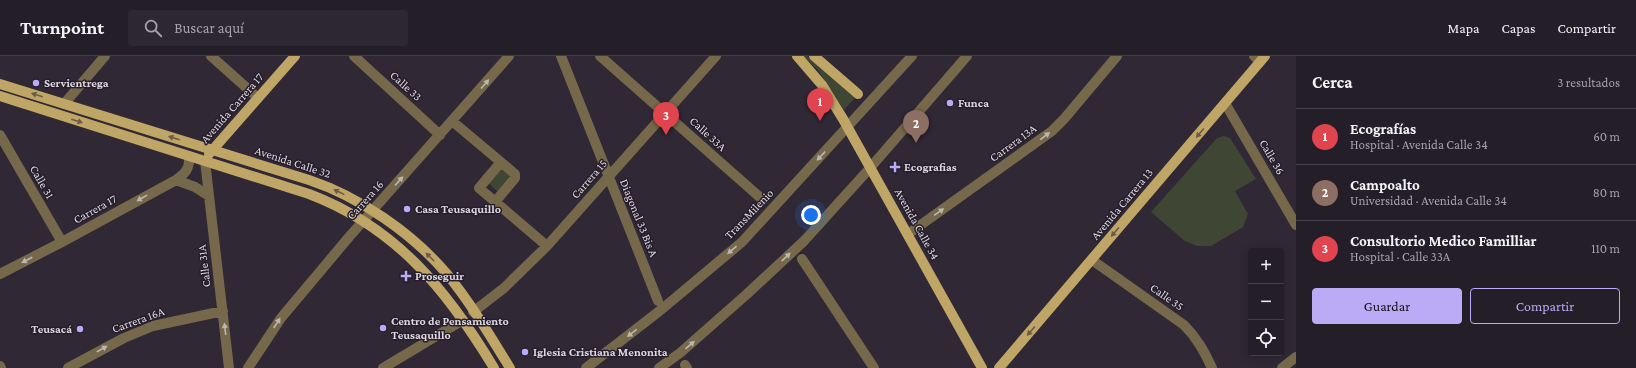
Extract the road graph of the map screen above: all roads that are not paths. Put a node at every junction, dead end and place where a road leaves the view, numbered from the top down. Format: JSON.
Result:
{"nodes":[{"id":1,"x":105,"y":56,"type":"edge"},
{"id":2,"x":210,"y":56,"type":"edge"},
{"id":3,"x":295,"y":56,"type":"edge"},
{"id":4,"x":354,"y":56,"type":"edge"},
{"id":5,"x":509,"y":56,"type":"edge"},
{"id":6,"x":561,"y":56,"type":"edge"},
{"id":7,"x":600,"y":56,"type":"edge"},
{"id":8,"x":716,"y":56,"type":"edge"},
{"id":9,"x":797,"y":56,"type":"edge"},
{"id":10,"x":814,"y":56,"type":"edge"},
{"id":11,"x":912,"y":56,"type":"edge"},
{"id":12,"x":967,"y":56,"type":"edge"},
{"id":13,"x":1117,"y":56,"type":"edge"},
{"id":14,"x":1260,"y":58,"type":"edge"},
{"id":15,"x":0,"y":84,"type":"edge"},
{"id":16,"x":858,"y":94,"type":"dead end"},
{"id":17,"x":0,"y":96,"type":"edge"},
{"id":18,"x":258,"y":98,"type":"junction"},
{"id":19,"x":1225,"y":103,"type":"junction"},
{"id":20,"x":64,"y":104,"type":"junction"},
{"id":21,"x":665,"y":113,"type":"junction"},
{"id":22,"x":452,"y":121,"type":"junction"},
{"id":23,"x":848,"y":127,"type":"junction"},
{"id":24,"x":0,"y":135,"type":"edge"},
{"id":25,"x":440,"y":135,"type":"junction"},
{"id":26,"x":212,"y":150,"type":"junction"},
{"id":27,"x":189,"y":156,"type":"junction"},
{"id":28,"x":205,"y":161,"type":"junction"},
{"id":29,"x":501,"y":162,"type":"junction"},
{"id":30,"x":870,"y":168,"type":"junction"},
{"id":31,"x":609,"y":176,"type":"junction"},
{"id":32,"x":176,"y":180,"type":"junction"},
{"id":33,"x":209,"y":196,"type":"junction"},
{"id":34,"x":763,"y":200,"type":"dead end"},
{"id":35,"x":495,"y":202,"type":"junction"},
{"id":36,"x":373,"y":210,"type":"junction"},
{"id":37,"x":1295,"y":220,"type":"edge"},
{"id":38,"x":364,"y":221,"type":"junction"},
{"id":39,"x":908,"y":234,"type":"junction"},
{"id":40,"x":62,"y":242,"type":"junction"},
{"id":41,"x":548,"y":246,"type":"junction"},
{"id":42,"x":802,"y":259,"type":"dead end"},
{"id":43,"x":1092,"y":260,"type":"junction"},
{"id":44,"x":0,"y":274,"type":"edge"},
{"id":45,"x":658,"y":301,"type":"dead end"},
{"id":46,"x":223,"y":311,"type":"junction"},
{"id":47,"x":473,"y":312,"type":"junction"},
{"id":48,"x":463,"y":320,"type":"junction"},
{"id":49,"x":1296,"y":357,"type":"edge"},
{"id":50,"x":68,"y":368,"type":"edge"},
{"id":51,"x":229,"y":368,"type":"edge"},
{"id":52,"x":248,"y":368,"type":"edge"},
{"id":53,"x":383,"y":368,"type":"edge"},
{"id":54,"x":494,"y":368,"type":"edge"},
{"id":55,"x":510,"y":368,"type":"edge"},
{"id":56,"x":586,"y":368,"type":"edge"},
{"id":57,"x":659,"y":368,"type":"edge"},
{"id":58,"x":874,"y":368,"type":"edge"},
{"id":59,"x":982,"y":368,"type":"edge"},
{"id":60,"x":999,"y":368,"type":"edge"},
{"id":61,"x":1212,"y":368,"type":"edge"},
{"id":62,"x":1282,"y":368,"type":"edge"}],
"edges":[{"from":1,"to":20,"type":"street"},
{"from":2,"to":18,"type":"street"},
{"from":3,"to":18,"type":"main road","name":"Avenida Carrera 17"},
{"from":4,"to":25,"type":"street","name":"Calle 33"},
{"from":22,"to":5,"type":"street","name":"Carrera 16","one_way":true},
{"from":6,"to":31,"type":"street","name":"Diagonal 33 Bis A"},
{"from":7,"to":21,"type":"street","name":"Calle 33A"},
{"from":8,"to":21,"type":"street","name":"Carrera 15"},
{"from":9,"to":23,"type":"main road","name":"Avenida Calle 34"},
{"from":10,"to":16,"type":"main road"},
{"from":11,"to":23,"type":"street","name":"TransMilenio"},
{"from":12,"to":30,"type":"street"},
{"from":39,"to":13,"type":"street","name":"Carrera 13A","one_way":true},
{"from":14,"to":19,"type":"main road","name":"Avenida Carrera 13"},
{"from":20,"to":15,"type":"main road","name":"Avenida Calle 32","one_way":true},
{"from":17,"to":27,"type":"main road","name":"Avenida Calle 32","one_way":true},
{"from":18,"to":26,"type":"main road","name":"Avenida Carrera 17"},
{"from":19,"to":37,"type":"street","name":"Calle 36"},
{"from":19,"to":43,"type":"main road","name":"Avenida Carrera 13","one_way":true},
{"from":26,"to":20,"type":"main road","name":"Avenida Calle 32","one_way":true},
{"from":21,"to":31,"type":"street","name":"Carrera 15"},
{"from":21,"to":34,"type":"street","name":"Calle 33A"},
{"from":22,"to":25,"type":"street","name":"Carrera 16"},
{"from":22,"to":29,"type":"street"},
{"from":23,"to":30,"type":"main road","name":"Avenida Calle 34"},
{"from":23,"to":56,"type":"street","name":"TransMilenio","one_way":true},
{"from":24,"to":40,"type":"street","name":"Calle 31"},
{"from":36,"to":25,"type":"street","name":"Carrera 16","one_way":true},
{"from":26,"to":28,"type":"main road","name":"Avenida Carrera 17"},
{"from":36,"to":26,"type":"main road","name":"Avenida Calle 32","one_way":true},
{"from":27,"to":28,"type":"main road","name":"Avenida Calle 32"},
{"from":27,"to":32,"type":"street","name":"Carrera 17"},
{"from":28,"to":33,"type":"street","name":"Calle 31A"},
{"from":28,"to":38,"type":"main road","name":"Avenida Calle 32"},
{"from":29,"to":35,"type":"street"},
{"from":29,"to":35,"type":"street"},
{"from":30,"to":39,"type":"main road","name":"Avenida Calle 34"},
{"from":57,"to":30,"type":"street","one_way":true},
{"from":31,"to":41,"type":"street","name":"Carrera 15"},
{"from":31,"to":45,"type":"street","name":"Diagonal 33 Bis A"},
{"from":32,"to":33,"type":"street"},
{"from":32,"to":40,"type":"street","name":"Carrera 17","one_way":true},
{"from":33,"to":46,"type":"street","name":"Calle 31A"},
{"from":35,"to":41,"type":"street"},
{"from":36,"to":38,"type":"street","name":"Carrera 16"},
{"from":47,"to":36,"type":"main road","name":"Avenida Calle 32","one_way":true},
{"from":38,"to":48,"type":"main road","name":"Avenida Calle 32"},
{"from":52,"to":38,"type":"street","name":"Carrera 16","one_way":true},
{"from":39,"to":59,"type":"main road","name":"Avenida Calle 34"},
{"from":40,"to":44,"type":"street","name":"Carrera 17","one_way":true},
{"from":41,"to":47,"type":"street","name":"Carrera 15"},
{"from":42,"to":58,"type":"street"},
{"from":43,"to":60,"type":"main road","name":"Avenida Carrera 13","one_way":true},
{"from":43,"to":61,"type":"street","name":"Calle 35"},
{"from":50,"to":46,"type":"street","name":"Carrera 16A","one_way":true},
{"from":51,"to":46,"type":"street","name":"Calle 31A","one_way":true},
{"from":47,"to":55,"type":"main road","name":"Avenida Calle 32"},
{"from":48,"to":53,"type":"street"},
{"from":48,"to":54,"type":"main road","name":"Avenida Calle 32"},
{"from":49,"to":62,"type":"street"}]}
